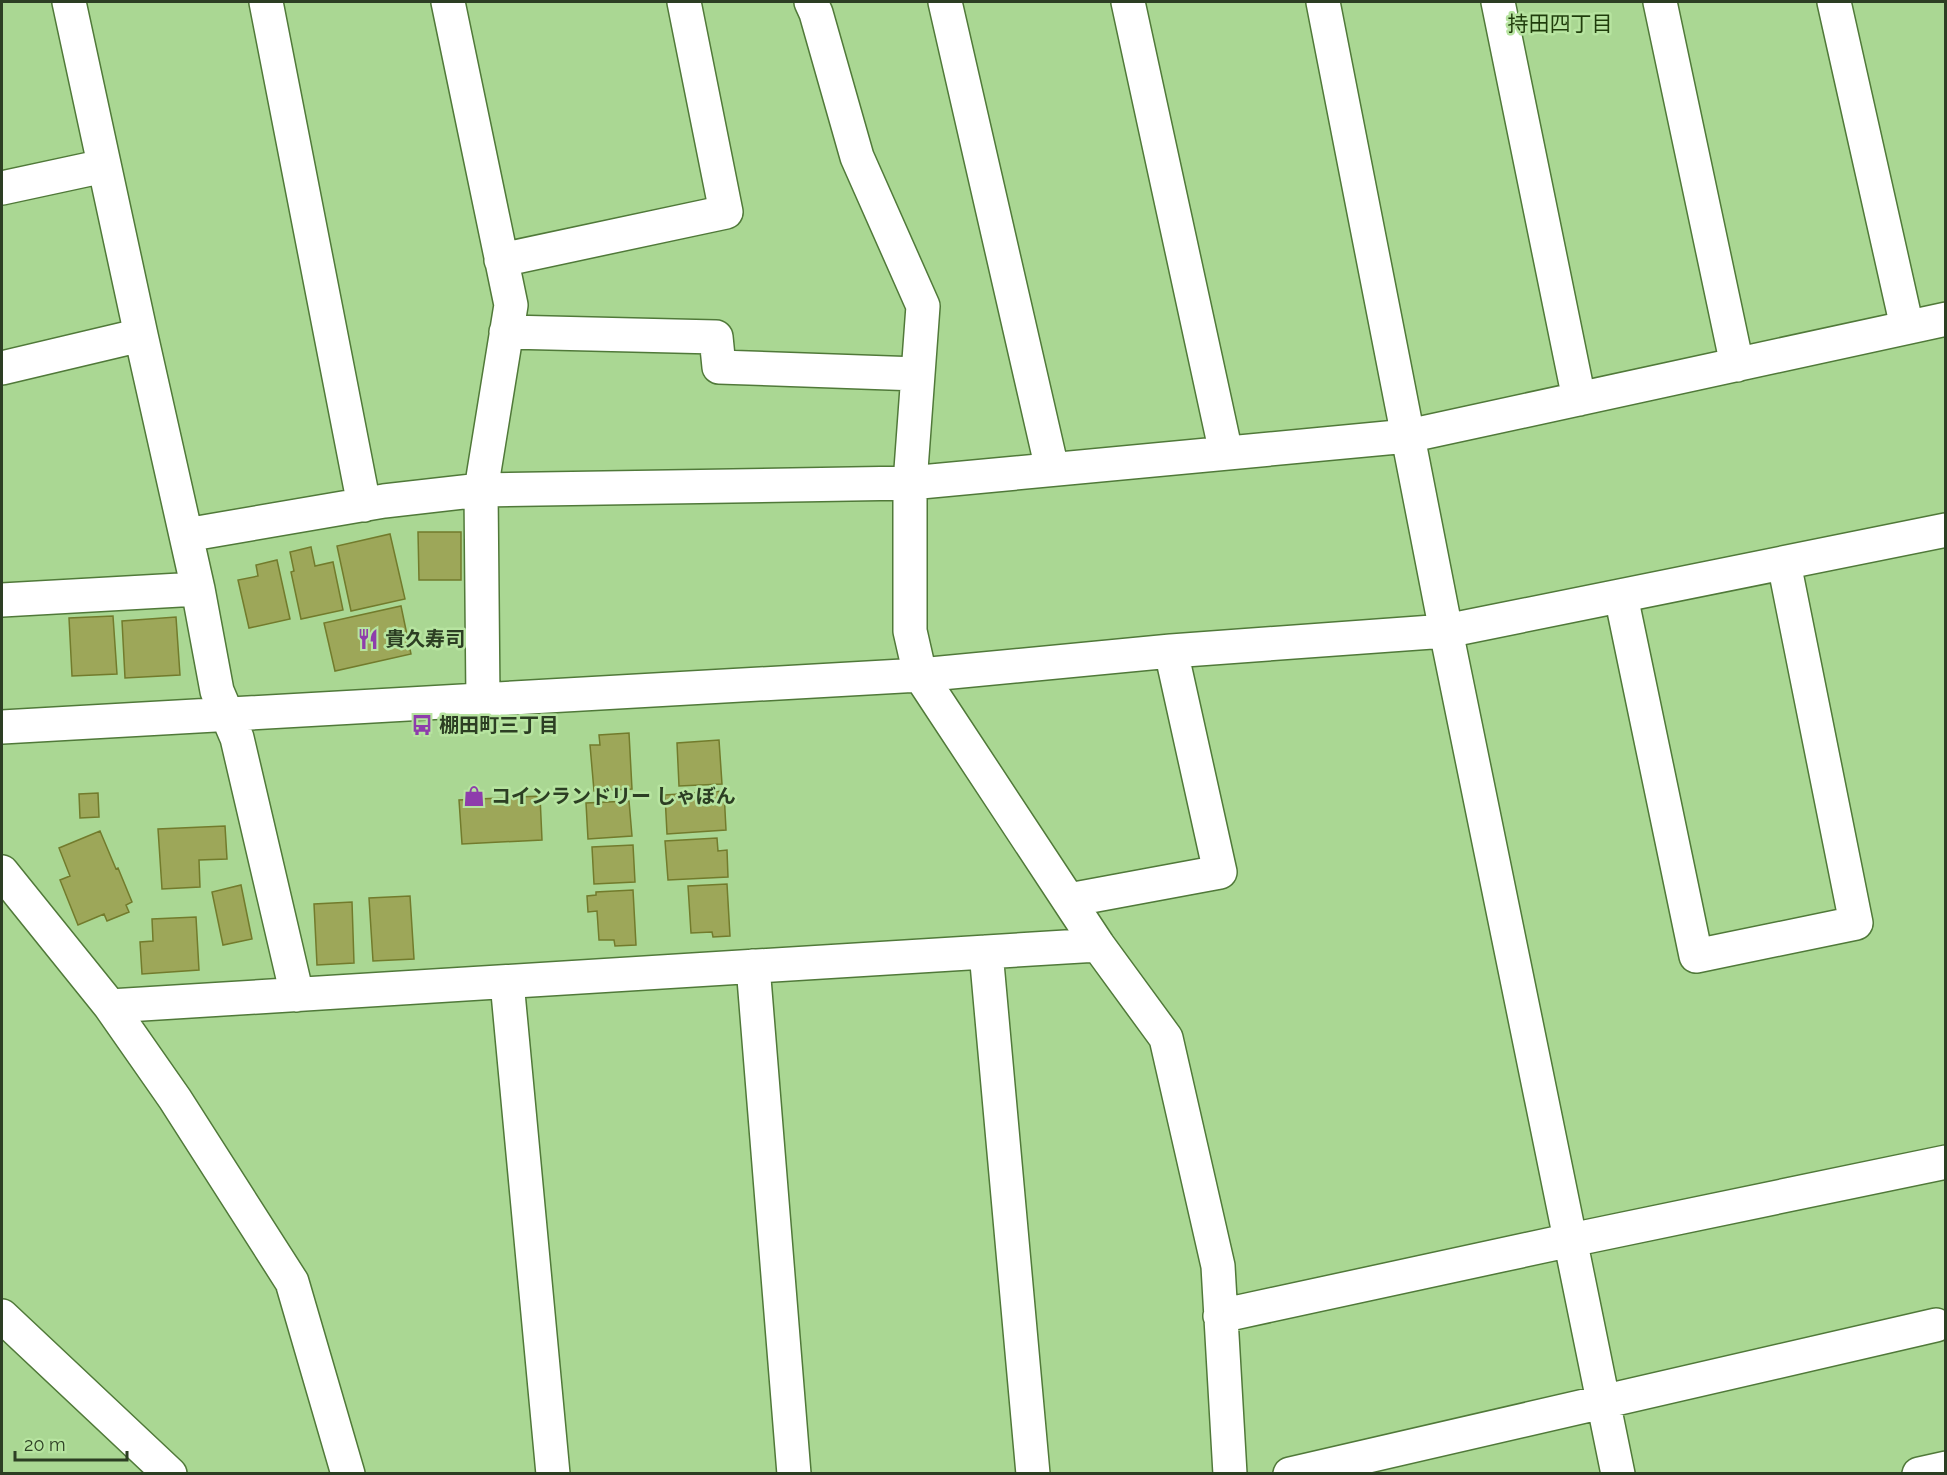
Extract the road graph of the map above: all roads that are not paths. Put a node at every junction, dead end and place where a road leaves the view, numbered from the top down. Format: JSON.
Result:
{"nodes":[{"id":1,"x":69,"y":2,"type":"edge"},
{"id":2,"x":266,"y":2,"type":"edge"},
{"id":3,"x":448,"y":2,"type":"edge"},
{"id":4,"x":684,"y":2,"type":"edge"},
{"id":5,"x":811,"y":2,"type":"edge"},
{"id":6,"x":945,"y":2,"type":"edge"},
{"id":7,"x":1128,"y":2,"type":"edge"},
{"id":8,"x":1323,"y":2,"type":"edge"},
{"id":9,"x":1498,"y":2,"type":"edge"},
{"id":10,"x":1660,"y":2,"type":"edge"},
{"id":11,"x":1834,"y":2,"type":"edge"},
{"id":12,"x":104,"y":166,"type":"junction"},
{"id":13,"x":2,"y":188,"type":"edge"},
{"id":14,"x":501,"y":260,"type":"junction"},
{"id":15,"x":1946,"y":319,"type":"edge"},
{"id":16,"x":1907,"y":327,"type":"junction"},
{"id":17,"x":506,"y":332,"type":"junction"},
{"id":18,"x":141,"y":335,"type":"junction"},
{"id":19,"x":1737,"y":365,"type":"junction"},
{"id":20,"x":2,"y":368,"type":"edge"},
{"id":21,"x":918,"y":374,"type":"junction"},
{"id":22,"x":1579,"y":399,"type":"junction"},
{"id":23,"x":1408,"y":436,"type":"junction"},
{"id":24,"x":1226,"y":453,"type":"junction"},
{"id":25,"x":1053,"y":469,"type":"junction"},
{"id":26,"x":910,"y":483,"type":"junction"},
{"id":27,"x":482,"y":490,"type":"junction"},
{"id":28,"x":364,"y":505,"type":"junction"},
{"id":29,"x":1946,"y":530,"type":"edge"},
{"id":30,"x":186,"y":535,"type":"junction"},
{"id":31,"x":1784,"y":563,"type":"junction"},
{"id":32,"x":198,"y":589,"type":"junction"},
{"id":33,"x":1622,"y":596,"type":"junction"},
{"id":34,"x":2,"y":600,"type":"edge"},
{"id":35,"x":1446,"y":631,"type":"junction"},
{"id":36,"x":1171,"y":651,"type":"junction"},
{"id":37,"x":920,"y":675,"type":"junction"},
{"id":38,"x":483,"y":700,"type":"junction"},
{"id":39,"x":227,"y":715,"type":"junction"},
{"id":40,"x":2,"y":727,"type":"edge"},
{"id":41,"x":2,"y":872,"type":"edge"},
{"id":42,"x":1069,"y":900,"type":"junction"},
{"id":43,"x":1098,"y":945,"type":"junction"},
{"id":44,"x":986,"y":952,"type":"junction"},
{"id":45,"x":753,"y":966,"type":"junction"},
{"id":46,"x":507,"y":982,"type":"junction"},
{"id":47,"x":297,"y":994,"type":"junction"},
{"id":48,"x":110,"y":1006,"type":"junction"},
{"id":49,"x":1946,"y":1162,"type":"edge"},
{"id":50,"x":1570,"y":1240,"type":"junction"},
{"id":51,"x":2,"y":1316,"type":"edge"},
{"id":52,"x":1220,"y":1316,"type":"junction"},
{"id":53,"x":1936,"y":1325,"type":"dead end"},
{"id":54,"x":1603,"y":1402,"type":"junction"},
{"id":55,"x":1946,"y":1468,"type":"edge"},
{"id":56,"x":170,"y":1473,"type":"edge"},
{"id":57,"x":348,"y":1473,"type":"edge"},
{"id":58,"x":553,"y":1473,"type":"edge"},
{"id":59,"x":794,"y":1473,"type":"edge"},
{"id":60,"x":1033,"y":1473,"type":"edge"},
{"id":61,"x":1230,"y":1473,"type":"edge"},
{"id":62,"x":1290,"y":1473,"type":"edge"},
{"id":63,"x":1618,"y":1473,"type":"edge"},
{"id":64,"x":1919,"y":1473,"type":"edge"}],
"edges":[{"from":1,"to":12,"type":"street"},
{"from":2,"to":28,"type":"street"},
{"from":3,"to":14,"type":"street"},
{"from":4,"to":14,"type":"street"},
{"from":5,"to":21,"type":"street"},
{"from":6,"to":25,"type":"street"},
{"from":7,"to":24,"type":"street"},
{"from":8,"to":23,"type":"street"},
{"from":9,"to":22,"type":"street"},
{"from":10,"to":19,"type":"street"},
{"from":11,"to":16,"type":"street"},
{"from":12,"to":13,"type":"street"},
{"from":12,"to":18,"type":"street"},
{"from":14,"to":17,"type":"street"},
{"from":15,"to":16,"type":"street"},
{"from":16,"to":19,"type":"street"},
{"from":17,"to":21,"type":"street"},
{"from":17,"to":27,"type":"street"},
{"from":18,"to":20,"type":"street"},
{"from":18,"to":30,"type":"street"},
{"from":19,"to":22,"type":"street"},
{"from":21,"to":26,"type":"street"},
{"from":22,"to":23,"type":"street"},
{"from":23,"to":24,"type":"street"},
{"from":23,"to":35,"type":"street"},
{"from":24,"to":25,"type":"street"},
{"from":25,"to":26,"type":"street"},
{"from":26,"to":27,"type":"street"},
{"from":26,"to":37,"type":"street"},
{"from":27,"to":28,"type":"street"},
{"from":27,"to":38,"type":"street"},
{"from":28,"to":30,"type":"street"},
{"from":29,"to":31,"type":"street"},
{"from":30,"to":32,"type":"street"},
{"from":31,"to":33,"type":"street"},
{"from":31,"to":33,"type":"street"},
{"from":32,"to":34,"type":"street"},
{"from":32,"to":39,"type":"street"},
{"from":33,"to":35,"type":"street"},
{"from":35,"to":36,"type":"street"},
{"from":35,"to":50,"type":"street"},
{"from":36,"to":37,"type":"street"},
{"from":36,"to":42,"type":"street"},
{"from":37,"to":38,"type":"street"},
{"from":37,"to":42,"type":"street"},
{"from":38,"to":39,"type":"street"},
{"from":39,"to":40,"type":"street"},
{"from":39,"to":47,"type":"street"},
{"from":41,"to":48,"type":"street"},
{"from":42,"to":43,"type":"street"},
{"from":43,"to":44,"type":"street"},
{"from":43,"to":52,"type":"street"},
{"from":44,"to":45,"type":"street"},
{"from":44,"to":60,"type":"street"},
{"from":45,"to":46,"type":"street"},
{"from":45,"to":59,"type":"street"},
{"from":46,"to":47,"type":"street"},
{"from":46,"to":58,"type":"street"},
{"from":47,"to":48,"type":"street"},
{"from":48,"to":57,"type":"street"},
{"from":49,"to":50,"type":"street"},
{"from":50,"to":52,"type":"street"},
{"from":50,"to":54,"type":"street"},
{"from":51,"to":56,"type":"street"},
{"from":52,"to":61,"type":"street"},
{"from":53,"to":54,"type":"street"},
{"from":54,"to":62,"type":"street"},
{"from":54,"to":63,"type":"street"},
{"from":55,"to":64,"type":"street"}]}
